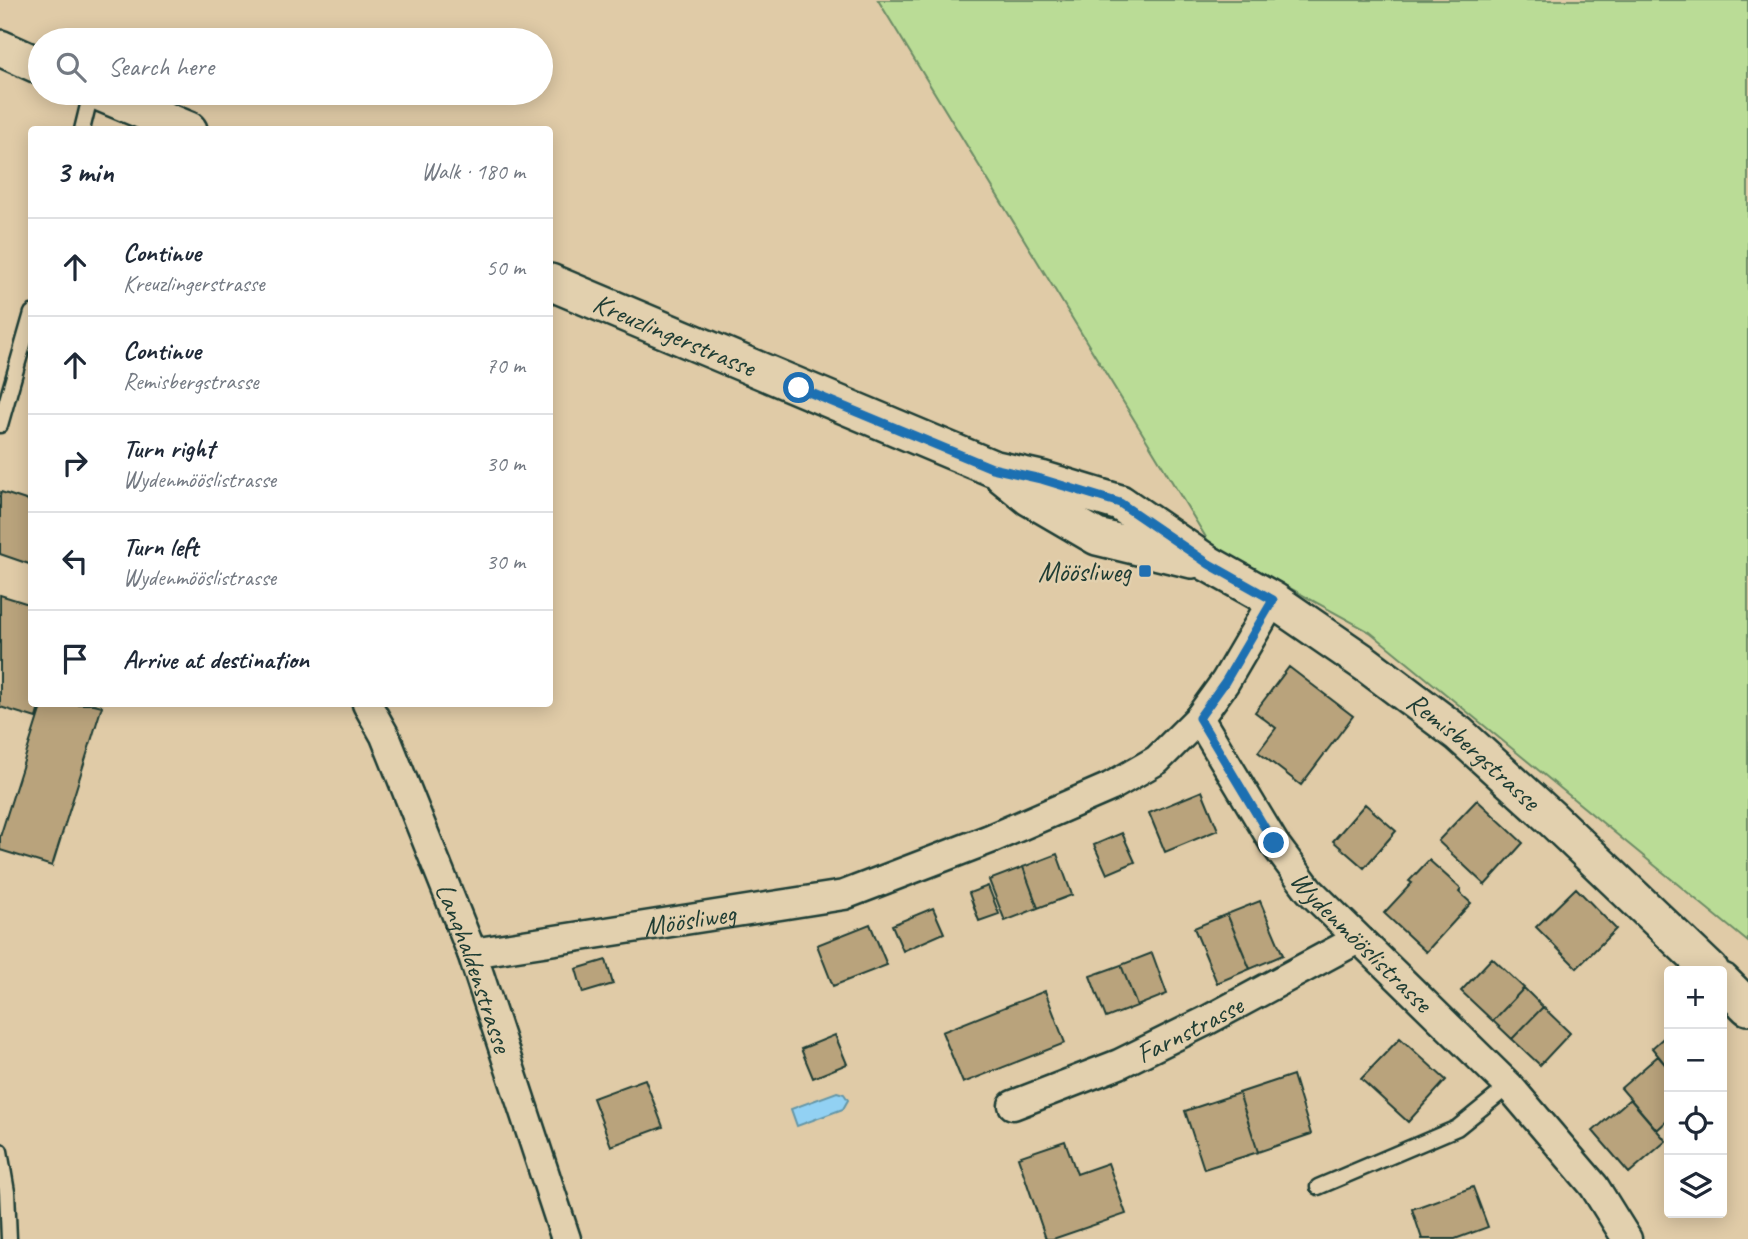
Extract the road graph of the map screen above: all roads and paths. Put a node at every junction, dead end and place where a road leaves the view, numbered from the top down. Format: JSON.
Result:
{"nodes":[{"id":1,"x":0,"y":48,"type":"edge"},
{"id":2,"x":28,"y":61,"type":"edge"},
{"id":3,"x":88,"y":105,"type":"edge"},
{"id":4,"x":125,"y":105,"type":"edge"},
{"id":5,"x":167,"y":125,"type":"edge"},
{"id":6,"x":83,"y":126,"type":"edge"},
{"id":7,"x":553,"y":283,"type":"edge"},
{"id":8,"x":28,"y":327,"type":"edge"},
{"id":9,"x":0,"y":425,"type":"edge"},
{"id":10,"x":992,"y":468,"type":"joint"},
{"id":11,"x":1273,"y":600,"type":"junction"},
{"id":12,"x":369,"y":707,"type":"edge"},
{"id":13,"x":1199,"y":718,"type":"junction"},
{"id":14,"x":1358,"y":939,"type":"junction"},
{"id":15,"x":472,"y":953,"type":"junction"},
{"id":16,"x":1706,"y":966,"type":"edge"},
{"id":17,"x":1727,"y":986,"type":"edge"},
{"id":18,"x":1748,"y":1007,"type":"edge"},
{"id":19,"x":1509,"y":1086,"type":"junction"},
{"id":20,"x":1013,"y":1105,"type":"dead end"},
{"id":21,"x":0,"y":1151,"type":"edge"},
{"id":22,"x":1318,"y":1187,"type":"dead end"},
{"id":23,"x":9,"y":1239,"type":"edge"},
{"id":24,"x":566,"y":1239,"type":"edge"},
{"id":25,"x":1627,"y":1239,"type":"edge"}],
"edges":[{"from":1,"to":2,"type":"street"},
{"from":3,"to":6,"type":"lane"},
{"from":4,"to":5,"type":"street"},
{"from":7,"to":10,"type":"street","name":"Kreuzlingerstrasse"},
{"from":8,"to":9,"type":"lane"},
{"from":10,"to":11,"type":"street","name":"Remisbergstrasse"},
{"from":11,"to":13,"type":"street"},
{"from":11,"to":16,"type":"street","name":"Remisbergstrasse"},
{"from":12,"to":15,"type":"street","name":"Langhaldenstrasse"},
{"from":13,"to":14,"type":"street","name":"Wydenmööslistrasse"},
{"from":13,"to":15,"type":"street","name":"Möösliweg"},
{"from":14,"to":19,"type":"street","name":"Wydenmööslistrasse"},
{"from":14,"to":20,"type":"street","name":"Farnstrasse"},
{"from":15,"to":24,"type":"street","name":"Langhaldenstrasse"},
{"from":17,"to":18,"type":"street"},
{"from":19,"to":22,"type":"lane"},
{"from":19,"to":25,"type":"street","name":"Wydenmööslistrasse"},
{"from":21,"to":23,"type":"lane"}]}
